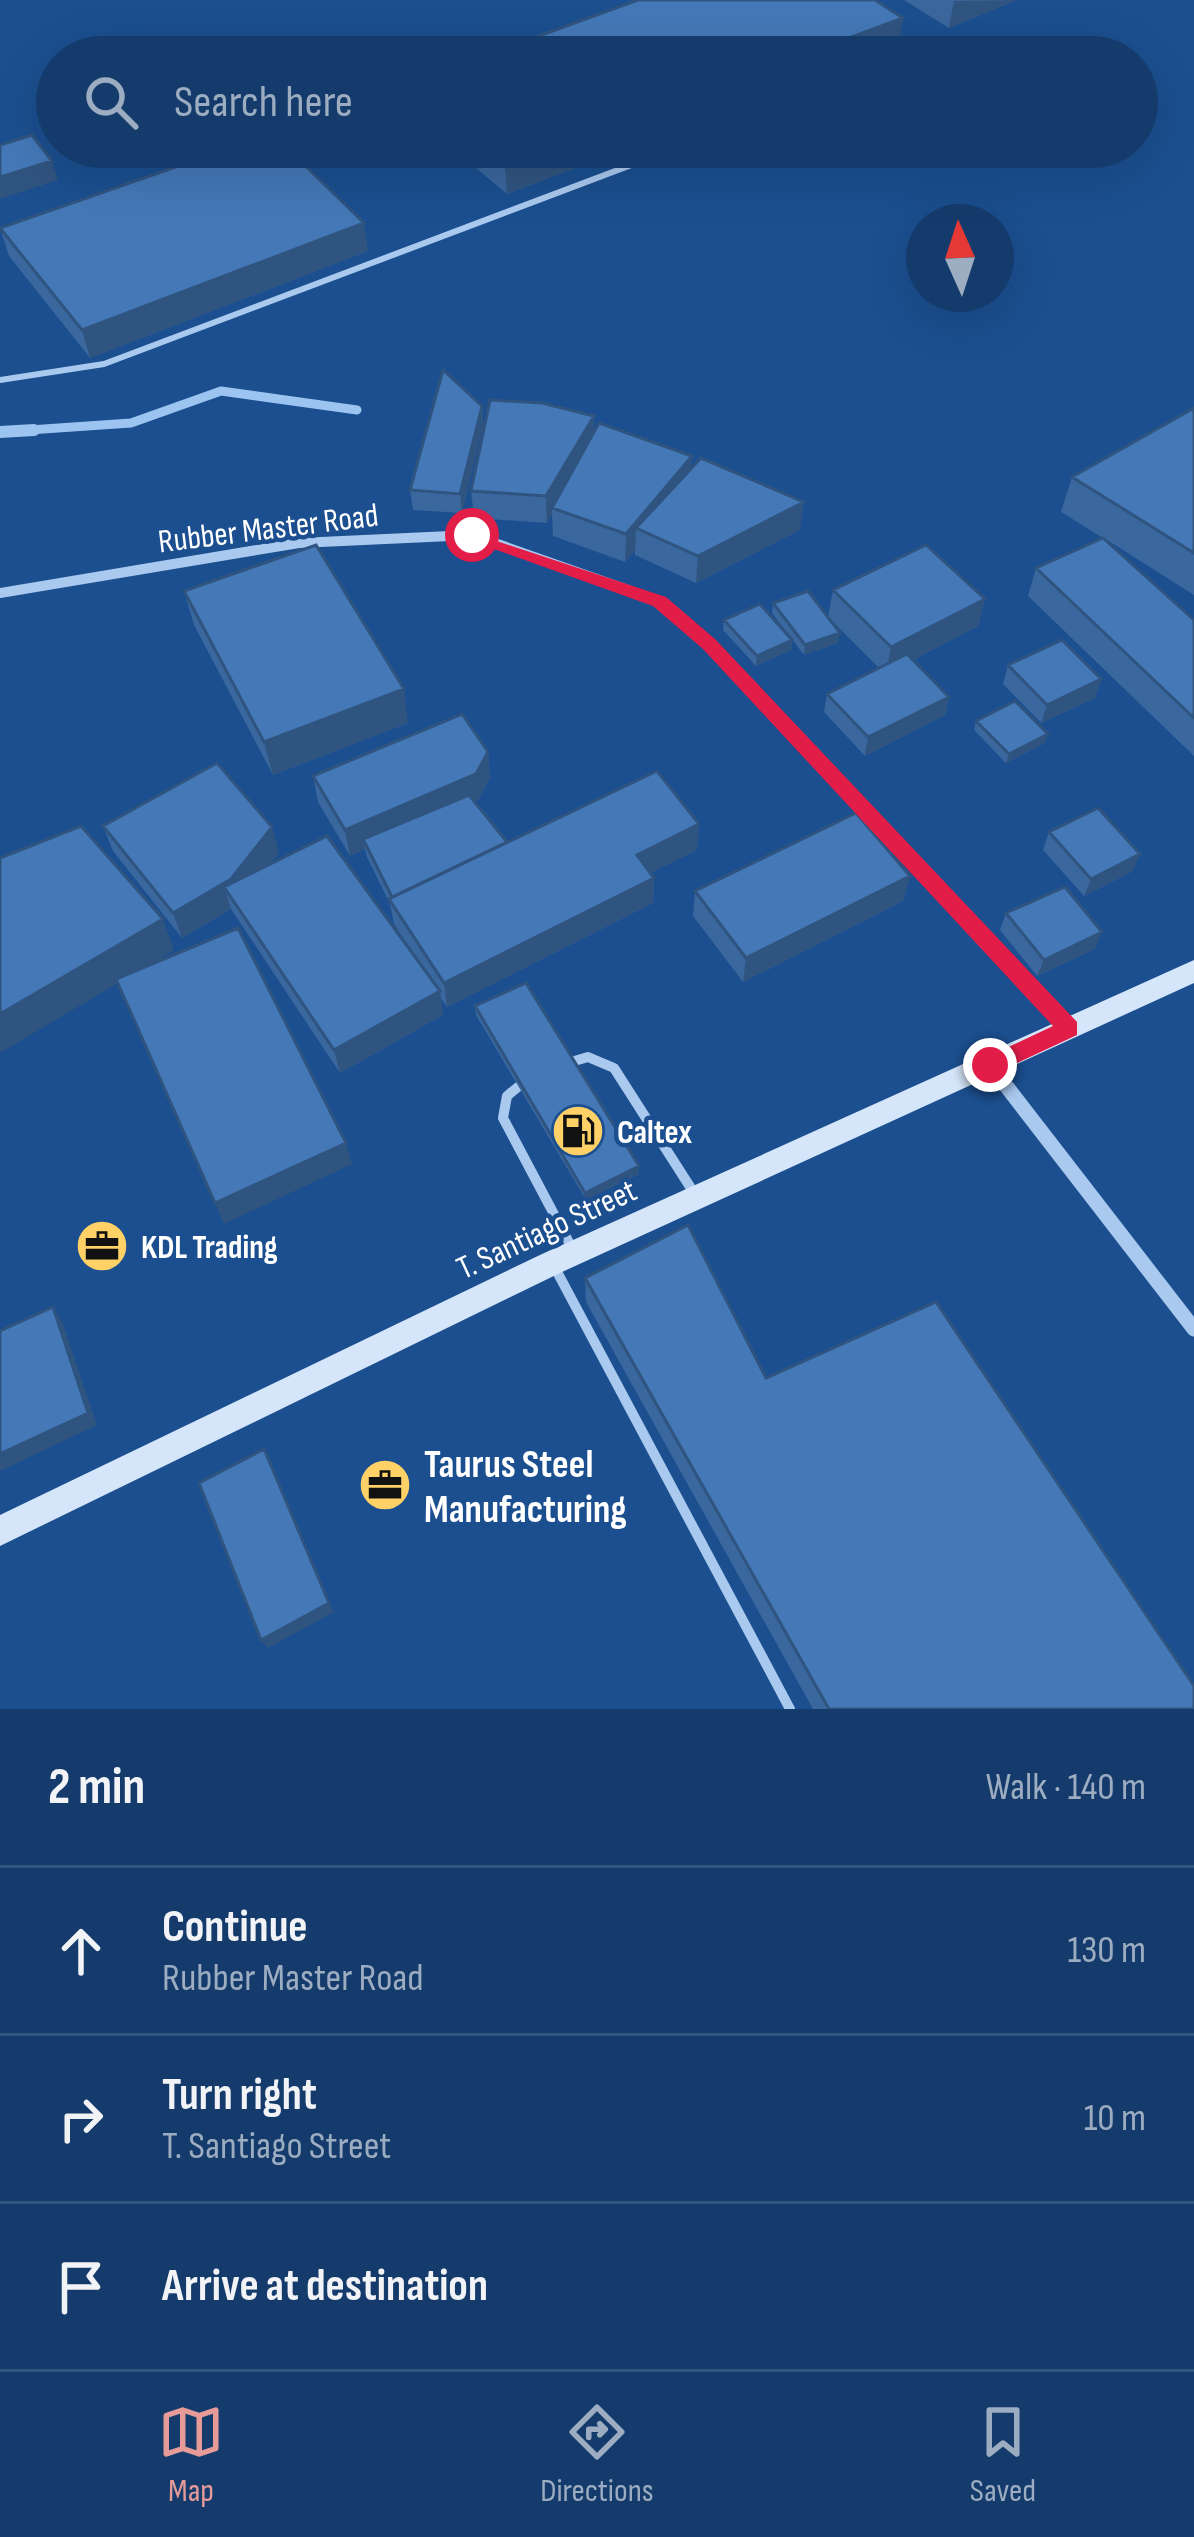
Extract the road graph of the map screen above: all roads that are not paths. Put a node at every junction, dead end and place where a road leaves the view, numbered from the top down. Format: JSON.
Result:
{"nodes":[{"id":1,"x":623,"y":168,"type":"edge"},
{"id":2,"x":0,"y":380,"type":"edge"},
{"id":3,"x":0,"y":592,"type":"edge"},
{"id":4,"x":1194,"y":970,"type":"edge"},
{"id":5,"x":1069,"y":1029,"type":"junction"},
{"id":6,"x":571,"y":1062,"type":"edge"},
{"id":7,"x":990,"y":1065,"type":"junction"},
{"id":8,"x":518,"y":1087,"type":"edge"},
{"id":9,"x":697,"y":1198,"type":"junction"},
{"id":10,"x":563,"y":1258,"type":"junction"},
{"id":11,"x":1194,"y":1329,"type":"edge"},
{"id":12,"x":0,"y":1532,"type":"edge"},
{"id":13,"x":790,"y":1709,"type":"edge"}],
"edges":[{"from":1,"to":2,"type":"lane"},
{"from":3,"to":5,"type":"street","name":"Rubber Master Road"},
{"from":4,"to":5,"type":"main road","name":"T. Santiago Street"},
{"from":5,"to":7,"type":"main road","name":"T. Santiago Street"},
{"from":6,"to":9,"type":"lane"},
{"from":7,"to":9,"type":"main road","name":"T. Santiago Street"},
{"from":7,"to":11,"type":"street"},
{"from":8,"to":10,"type":"lane"},
{"from":9,"to":10,"type":"main road","name":"T. Santiago Street"},
{"from":10,"to":12,"type":"main road","name":"T. Santiago Street"},
{"from":10,"to":13,"type":"lane"}]}
